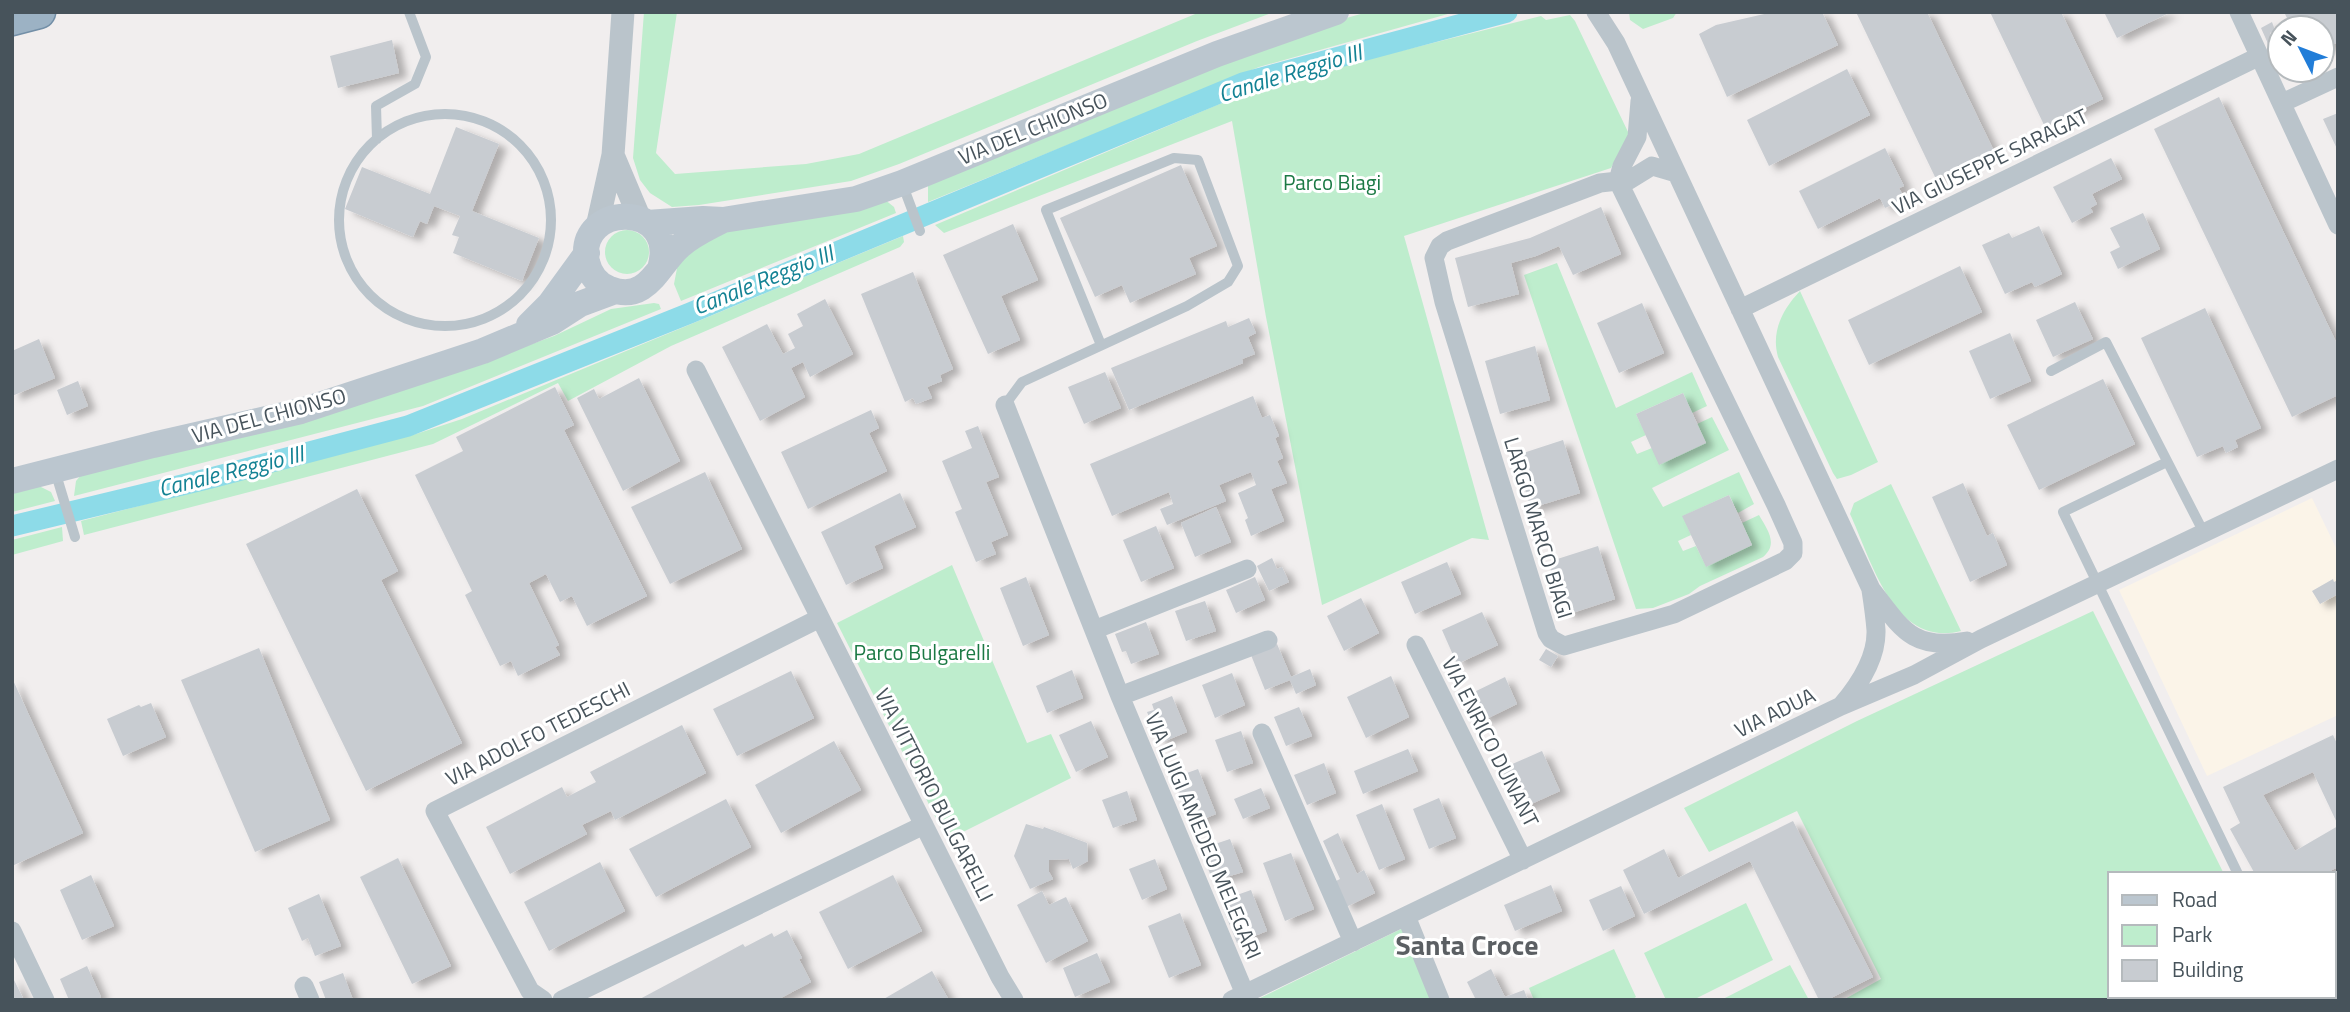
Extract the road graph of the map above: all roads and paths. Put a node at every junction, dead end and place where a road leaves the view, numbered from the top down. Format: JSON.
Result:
{"nodes":[{"id":1,"x":39,"y":12,"type":"edge"},
{"id":2,"x":409,"y":12,"type":"edge"},
{"id":3,"x":624,"y":12,"type":"edge"},
{"id":4,"x":1336,"y":12,"type":"edge"},
{"id":5,"x":1596,"y":12,"type":"edge"},
{"id":6,"x":1613,"y":12,"type":"edge"},
{"id":7,"x":2239,"y":12,"type":"edge"},
{"id":8,"x":12,"y":19,"type":"edge"},
{"id":9,"x":1616,"y":43,"type":"junction"},
{"id":10,"x":2260,"y":56,"type":"junction"},
{"id":11,"x":2338,"y":77,"type":"edge"},
{"id":12,"x":1640,"y":96,"type":"junction"},
{"id":13,"x":2282,"y":103,"type":"junction"},
{"id":14,"x":377,"y":139,"type":"junction"},
{"id":15,"x":613,"y":155,"type":"junction"},
{"id":16,"x":1676,"y":173,"type":"junction"},
{"id":17,"x":1618,"y":181,"type":"junction"},
{"id":18,"x":905,"y":194,"type":"junction"},
{"id":19,"x":723,"y":220,"type":"junction"},
{"id":20,"x":644,"y":221,"type":"junction"},
{"id":21,"x":2338,"y":225,"type":"edge"},
{"id":22,"x":597,"y":227,"type":"junction"},
{"id":23,"x":920,"y":231,"type":"dead end"},
{"id":24,"x":587,"y":253,"type":"junction"},
{"id":25,"x":660,"y":269,"type":"junction"},
{"id":26,"x":615,"y":291,"type":"junction"},
{"id":27,"x":1740,"y":309,"type":"junction"},
{"id":28,"x":521,"y":334,"type":"junction"},
{"id":29,"x":1101,"y":345,"type":"junction"},
{"id":30,"x":696,"y":370,"type":"dead end"},
{"id":31,"x":2051,"y":371,"type":"dead end"},
{"id":32,"x":1005,"y":405,"type":"joint"},
{"id":33,"x":2167,"y":462,"type":"junction"},
{"id":34,"x":2338,"y":469,"type":"edge"},
{"id":35,"x":55,"y":470,"type":"junction"},
{"id":36,"x":12,"y":481,"type":"edge"},
{"id":37,"x":2204,"y":533,"type":"junction"},
{"id":38,"x":75,"y":537,"type":"dead end"},
{"id":39,"x":1247,"y":569,"type":"dead end"},
{"id":40,"x":2097,"y":583,"type":"junction"},
{"id":41,"x":1871,"y":589,"type":"junction"},
{"id":42,"x":820,"y":618,"type":"junction"},
{"id":43,"x":1094,"y":631,"type":"junction"},
{"id":44,"x":1910,"y":634,"type":"junction"},
{"id":45,"x":1981,"y":639,"type":"junction"},
{"id":46,"x":1268,"y":640,"type":"dead end"},
{"id":47,"x":1416,"y":645,"type":"dead end"},
{"id":48,"x":1869,"y":663,"type":"junction"},
{"id":49,"x":1914,"y":675,"type":"junction"},
{"id":50,"x":1888,"y":686,"type":"junction"},
{"id":51,"x":1120,"y":696,"type":"junction"},
{"id":52,"x":1841,"y":706,"type":"junction"},
{"id":53,"x":1262,"y":733,"type":"dead end"},
{"id":54,"x":924,"y":825,"type":"junction"},
{"id":55,"x":1523,"y":860,"type":"junction"},
{"id":56,"x":2237,"y":872,"type":"edge"},
{"id":57,"x":1406,"y":916,"type":"junction"},
{"id":58,"x":12,"y":931,"type":"edge"},
{"id":59,"x":1353,"y":942,"type":"junction"},
{"id":60,"x":1000,"y":976,"type":"junction"},
{"id":61,"x":1238,"y":997,"type":"edge"},
{"id":62,"x":45,"y":1000,"type":"edge"},
{"id":63,"x":543,"y":1000,"type":"edge"},
{"id":64,"x":562,"y":1000,"type":"edge"},
{"id":65,"x":997,"y":1000,"type":"edge"},
{"id":66,"x":1014,"y":1000,"type":"edge"},
{"id":67,"x":1440,"y":1000,"type":"edge"}],
"edges":[{"from":1,"to":8,"type":"highway"},
{"from":2,"to":14,"type":"lane"},
{"from":3,"to":15,"type":"street"},
{"from":4,"to":18,"type":"main road","name":"VIA DEL CHIONSO"},
{"from":5,"to":9,"type":"street"},
{"from":6,"to":9,"type":"street"},
{"from":7,"to":10,"type":"street"},
{"from":9,"to":12,"type":"street"},
{"from":10,"to":13,"type":"street"},
{"from":10,"to":27,"type":"street","name":"VIA GIUSEPPE SARAGAT"},
{"from":11,"to":13,"type":"street"},
{"from":12,"to":16,"type":"street"},
{"from":12,"to":17,"type":"street"},
{"from":13,"to":21,"type":"street"},
{"from":14,"to":14,"type":"lane"},
{"from":15,"to":20,"type":"street"},
{"from":15,"to":22,"type":"street"},
{"from":16,"to":17,"type":"street","name":"LARGO MARCO BIAGI"},
{"from":16,"to":27,"type":"street"},
{"from":17,"to":17,"type":"street","name":"LARGO MARCO BIAGI"},
{"from":18,"to":19,"type":"main road","name":"VIA DEL CHIONSO"},
{"from":18,"to":23,"type":"lane"},
{"from":19,"to":20,"type":"main road","name":"VIA DEL CHIONSO"},
{"from":19,"to":25,"type":"main road","name":"VIA DEL CHIONSO"},
{"from":20,"to":22,"type":"main road","name":"VIA DEL CHIONSO"},
{"from":20,"to":25,"type":"main road"},
{"from":22,"to":24,"type":"main road","name":"VIA DEL CHIONSO"},
{"from":24,"to":26,"type":"main road"},
{"from":24,"to":28,"type":"main road","name":"VIA DEL CHIONSO"},
{"from":25,"to":26,"type":"main road","name":"VIA DEL CHIONSO"},
{"from":26,"to":28,"type":"main road","name":"VIA DEL CHIONSO"},
{"from":27,"to":41,"type":"street"},
{"from":28,"to":35,"type":"main road","name":"VIA DEL CHIONSO"},
{"from":29,"to":29,"type":"lane"},
{"from":29,"to":32,"type":"lane"},
{"from":30,"to":42,"type":"street","name":"VIA VITTORIO BULGARELLI"},
{"from":31,"to":33,"type":"lane"},
{"from":32,"to":43,"type":"street","name":"VIA LUIGI AMEDEO MELEGARI"},
{"from":33,"to":37,"type":"lane"},
{"from":33,"to":40,"type":"lane"},
{"from":34,"to":37,"type":"street","name":"VIA ADUA"},
{"from":35,"to":36,"type":"main road","name":"VIA DEL CHIONSO"},
{"from":35,"to":38,"type":"lane"},
{"from":37,"to":40,"type":"street","name":"VIA ADUA"},
{"from":39,"to":43,"type":"street"},
{"from":40,"to":45,"type":"street","name":"VIA ADUA"},
{"from":40,"to":56,"type":"lane"},
{"from":41,"to":44,"type":"street"},
{"from":41,"to":48,"type":"street"},
{"from":42,"to":54,"type":"street","name":"VIA VITTORIO BULGARELLI"},
{"from":42,"to":63,"type":"street","name":"VIA ADOLFO TEDESCHI"},
{"from":43,"to":51,"type":"street","name":"VIA LUIGI AMEDEO MELEGARI"},
{"from":44,"to":45,"type":"street"},
{"from":44,"to":49,"type":"street"},
{"from":45,"to":49,"type":"street","name":"VIA ADUA"},
{"from":46,"to":51,"type":"street","name":"VIA LUIGI AMEDEO MELEGARI"},
{"from":47,"to":55,"type":"street","name":"VIA ENRICO DUNANT"},
{"from":48,"to":50,"type":"street"},
{"from":48,"to":52,"type":"street"},
{"from":49,"to":50,"type":"street","name":"VIA ADUA"},
{"from":50,"to":52,"type":"street","name":"VIA ADUA"},
{"from":51,"to":61,"type":"street","name":"VIA LUIGI AMEDEO MELEGARI"},
{"from":52,"to":55,"type":"street","name":"VIA ADUA"},
{"from":53,"to":59,"type":"street"},
{"from":54,"to":60,"type":"street","name":"VIA VITTORIO BULGARELLI"},
{"from":54,"to":64,"type":"street"},
{"from":55,"to":57,"type":"street","name":"VIA ADUA"},
{"from":57,"to":59,"type":"street","name":"VIA ADUA"},
{"from":57,"to":67,"type":"street"},
{"from":58,"to":62,"type":"street"},
{"from":59,"to":61,"type":"street","name":"VIA ADUA"},
{"from":60,"to":65,"type":"street"},
{"from":60,"to":66,"type":"street","name":"VIA VITTORIO BULGARELLI"}]}
